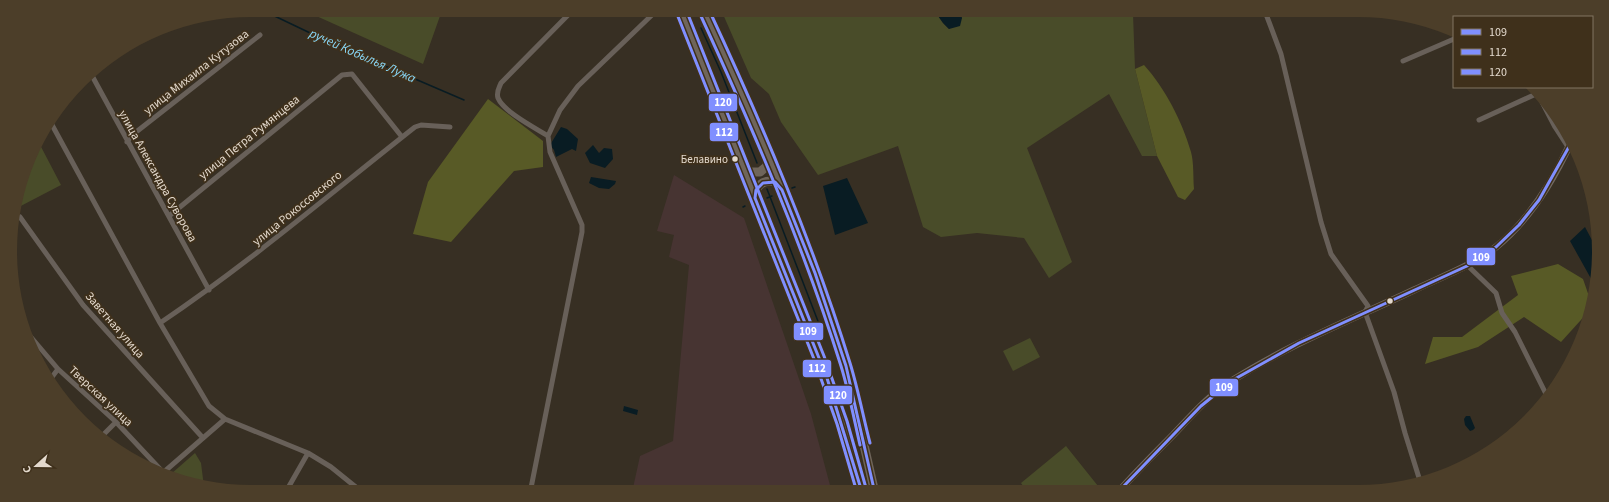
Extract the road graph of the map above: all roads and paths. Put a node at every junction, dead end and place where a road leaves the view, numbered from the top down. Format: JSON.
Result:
{"nodes":[{"id":1,"x":566,"y":17,"type":"edge"},
{"id":2,"x":650,"y":17,"type":"edge"},
{"id":3,"x":684,"y":17,"type":"edge"},
{"id":4,"x":707,"y":17,"type":"edge"},
{"id":5,"x":1267,"y":17,"type":"edge"},
{"id":6,"x":260,"y":35,"type":"dead end"},
{"id":7,"x":1453,"y":39,"type":"edge"},
{"id":8,"x":1403,"y":61,"type":"dead end"},
{"id":9,"x":93,"y":79,"type":"edge"},
{"id":10,"x":1533,"y":96,"type":"edge"},
{"id":11,"x":1549,"y":116,"type":"edge"},
{"id":12,"x":1479,"y":120,"type":"dead end"},
{"id":13,"x":53,"y":125,"type":"edge"},
{"id":14,"x":450,"y":127,"type":"dead end"},
{"id":15,"x":548,"y":136,"type":"junction"},
{"id":16,"x":1562,"y":136,"type":"edge"},
{"id":17,"x":402,"y":137,"type":"junction"},
{"id":18,"x":127,"y":142,"type":"junction"},
{"id":19,"x":1568,"y":147,"type":"edge"},
{"id":20,"x":768,"y":153,"type":"junction"},
{"id":21,"x":742,"y":166,"type":"junction"},
{"id":22,"x":782,"y":190,"type":"junction"},
{"id":23,"x":755,"y":198,"type":"junction"},
{"id":24,"x":169,"y":216,"type":"junction"},
{"id":25,"x":20,"y":217,"type":"dead end"},
{"id":26,"x":1466,"y":265,"type":"junction"},
{"id":27,"x":209,"y":290,"type":"junction"},
{"id":28,"x":1365,"y":312,"type":"junction"},
{"id":29,"x":160,"y":323,"type":"junction"},
{"id":30,"x":36,"y":343,"type":"edge"},
{"id":31,"x":58,"y":369,"type":"junction"},
{"id":32,"x":53,"y":376,"type":"edge"},
{"id":33,"x":1545,"y":392,"type":"edge"},
{"id":34,"x":225,"y":418,"type":"junction"},
{"id":35,"x":116,"y":422,"type":"junction"},
{"id":36,"x":105,"y":433,"type":"edge"},
{"id":37,"x":203,"y":438,"type":"junction"},
{"id":38,"x":308,"y":453,"type":"junction"},
{"id":39,"x":156,"y":465,"type":"edge"},
{"id":40,"x":167,"y":469,"type":"edge"},
{"id":41,"x":1419,"y":477,"type":"edge"},
{"id":42,"x":290,"y":485,"type":"edge"},
{"id":43,"x":353,"y":485,"type":"edge"},
{"id":44,"x":532,"y":485,"type":"edge"},
{"id":45,"x":860,"y":485,"type":"edge"},
{"id":46,"x":873,"y":485,"type":"edge"},
{"id":47,"x":1125,"y":485,"type":"edge"}],
"edges":[{"from":1,"to":15,"type":"street"},
{"from":2,"to":15,"type":"street"},
{"from":3,"to":21,"type":"highway"},
{"from":4,"to":20,"type":"highway"},
{"from":5,"to":28,"type":"street"},
{"from":6,"to":18,"type":"street","name":"улица Михаила Кутузова"},
{"from":7,"to":8,"type":"street"},
{"from":9,"to":18,"type":"street","name":"улица Александра Суворова"},
{"from":10,"to":12,"type":"street"},
{"from":11,"to":16,"type":"street"},
{"from":13,"to":29,"type":"street"},
{"from":14,"to":17,"type":"street","name":"улица Рокоссовского"},
{"from":15,"to":44,"type":"street"},
{"from":17,"to":24,"type":"street","name":"улица Петра Румянцева"},
{"from":17,"to":27,"type":"street","name":"улица Рокоссовского"},
{"from":18,"to":24,"type":"street","name":"улица Александра Суворова"},
{"from":19,"to":26,"type":"street"},
{"from":20,"to":21,"type":"highway"},
{"from":20,"to":22,"type":"highway"},
{"from":21,"to":23,"type":"highway"},
{"from":22,"to":23,"type":"highway"},
{"from":22,"to":46,"type":"highway"},
{"from":23,"to":45,"type":"highway"},
{"from":24,"to":27,"type":"street","name":"улица Александра Суворова"},
{"from":25,"to":37,"type":"street","name":"Заветная улица"},
{"from":26,"to":28,"type":"street"},
{"from":26,"to":33,"type":"street"},
{"from":27,"to":29,"type":"street","name":"улица Рокоссовского"},
{"from":28,"to":41,"type":"street"},
{"from":28,"to":47,"type":"street"},
{"from":29,"to":34,"type":"street"},
{"from":30,"to":31,"type":"street","name":"Тверская улица"},
{"from":31,"to":32,"type":"street"},
{"from":31,"to":35,"type":"street","name":"Тверская улица"},
{"from":34,"to":37,"type":"street"},
{"from":34,"to":38,"type":"street"},
{"from":35,"to":36,"type":"street"},
{"from":35,"to":39,"type":"street","name":"Тверская улица"},
{"from":37,"to":40,"type":"street"},
{"from":38,"to":42,"type":"street"},
{"from":38,"to":43,"type":"street"}]}
